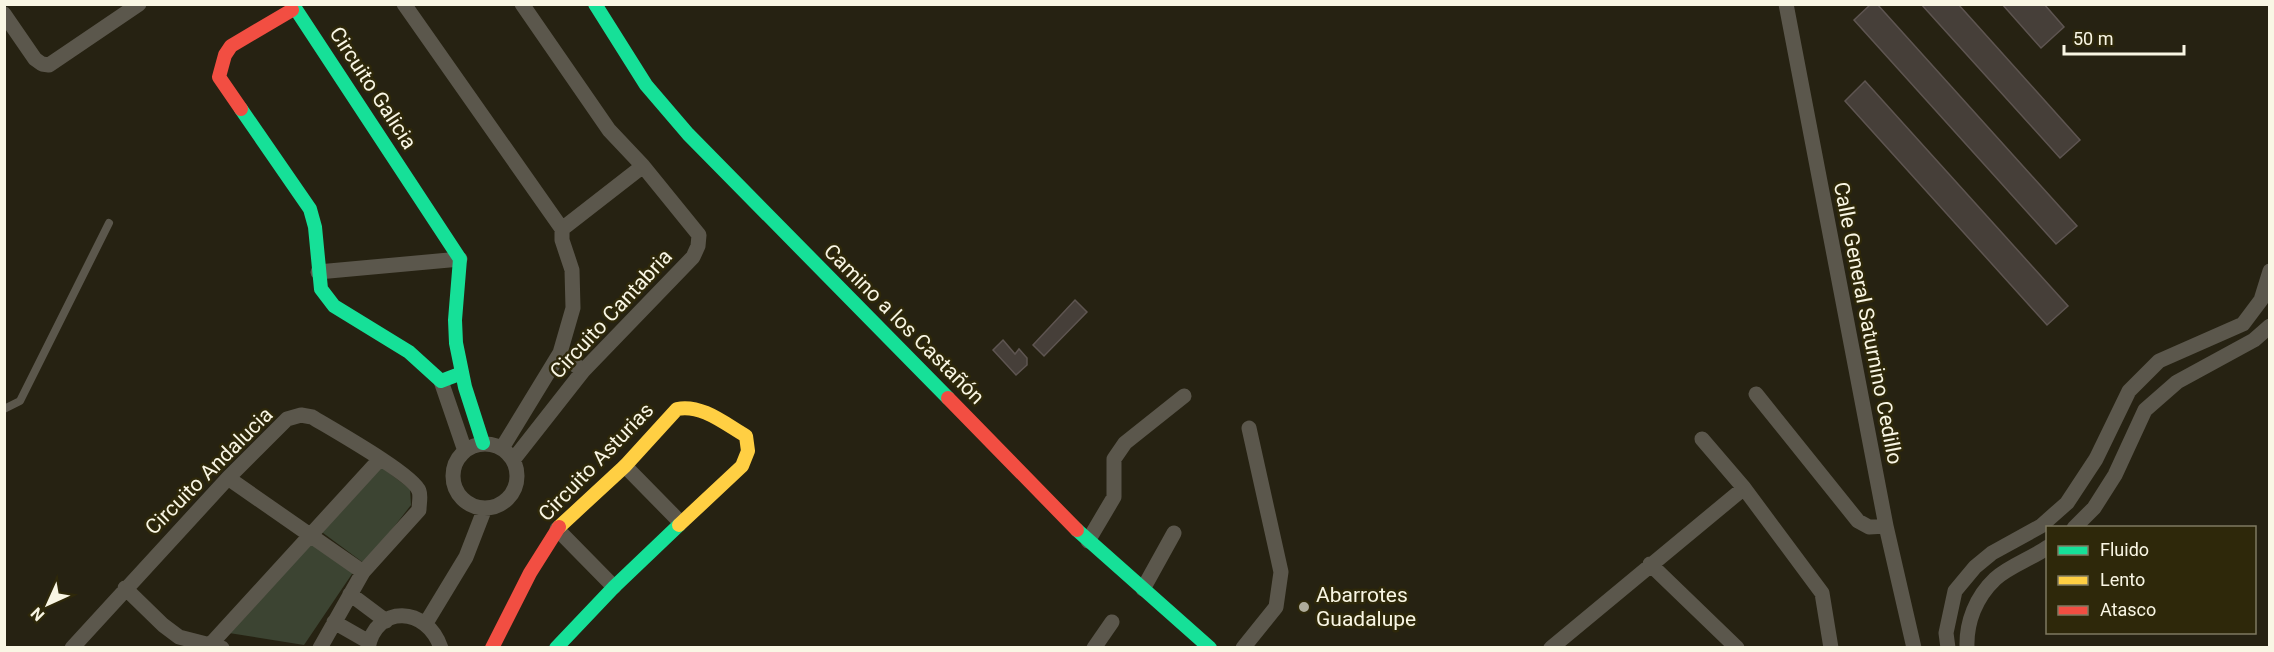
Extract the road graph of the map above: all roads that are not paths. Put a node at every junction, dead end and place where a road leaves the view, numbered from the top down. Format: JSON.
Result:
{"nodes":[{"id":1,"x":139,"y":4,"type":"edge"},
{"id":2,"x":404,"y":4,"type":"edge"},
{"id":3,"x":522,"y":4,"type":"edge"},
{"id":4,"x":595,"y":4,"type":"edge"},
{"id":5,"x":1786,"y":4,"type":"edge"},
{"id":6,"x":4,"y":14,"type":"edge"},
{"id":7,"x":643,"y":166,"type":"junction"},
{"id":8,"x":109,"y":223,"type":"dead end"},
{"id":9,"x":562,"y":229,"type":"junction"},
{"id":10,"x":460,"y":259,"type":"junction"},
{"id":11,"x":2270,"y":271,"type":"edge"},
{"id":12,"x":318,"y":272,"type":"junction"},
{"id":13,"x":2243,"y":324,"type":"junction"},
{"id":14,"x":2270,"y":326,"type":"edge"},
{"id":15,"x":2254,"y":340,"type":"junction"},
{"id":16,"x":560,"y":353,"type":"junction"},
{"id":17,"x":583,"y":371,"type":"junction"},
{"id":18,"x":462,"y":373,"type":"junction"},
{"id":19,"x":441,"y":381,"type":"junction"},
{"id":20,"x":1756,"y":394,"type":"dead end"},
{"id":21,"x":1184,"y":396,"type":"dead end"},
{"id":22,"x":4,"y":409,"type":"edge"},
{"id":23,"x":1249,"y":428,"type":"dead end"},
{"id":24,"x":1702,"y":439,"type":"dead end"},
{"id":25,"x":483,"y":443,"type":"junction"},
{"id":26,"x":502,"y":448,"type":"junction"},
{"id":27,"x":465,"y":451,"type":"junction"},
{"id":28,"x":380,"y":459,"type":"junction"},
{"id":29,"x":513,"y":460,"type":"junction"},
{"id":30,"x":625,"y":466,"type":"junction"},
{"id":31,"x":228,"y":478,"type":"junction"},
{"id":32,"x":1744,"y":488,"type":"junction"},
{"id":33,"x":485,"y":508,"type":"junction"},
{"id":34,"x":680,"y":522,"type":"junction"},
{"id":35,"x":1886,"y":526,"type":"junction"},
{"id":36,"x":2076,"y":526,"type":"edge"},
{"id":37,"x":557,"y":530,"type":"junction"},
{"id":38,"x":1174,"y":532,"type":"dead end"},
{"id":39,"x":311,"y":534,"type":"junction"},
{"id":40,"x":1088,"y":541,"type":"junction"},
{"id":41,"x":2046,"y":548,"type":"edge"},
{"id":42,"x":1650,"y":564,"type":"junction"},
{"id":43,"x":363,"y":572,"type":"junction"},
{"id":44,"x":614,"y":587,"type":"junction"},
{"id":45,"x":125,"y":588,"type":"junction"},
{"id":46,"x":1143,"y":589,"type":"junction"},
{"id":47,"x":350,"y":594,"type":"junction"},
{"id":48,"x":386,"y":621,"type":"junction"},
{"id":49,"x":334,"y":622,"type":"junction"},
{"id":50,"x":1112,"y":622,"type":"dead end"},
{"id":51,"x":426,"y":623,"type":"junction"},
{"id":52,"x":368,"y":645,"type":"edge"},
{"id":53,"x":216,"y":646,"type":"edge"},
{"id":54,"x":1099,"y":646,"type":"edge"},
{"id":55,"x":72,"y":648,"type":"edge"},
{"id":56,"x":320,"y":648,"type":"edge"},
{"id":57,"x":441,"y":648,"type":"edge"},
{"id":58,"x":492,"y":648,"type":"edge"},
{"id":59,"x":556,"y":648,"type":"edge"},
{"id":60,"x":1210,"y":648,"type":"edge"},
{"id":61,"x":1243,"y":648,"type":"edge"},
{"id":62,"x":1551,"y":648,"type":"edge"},
{"id":63,"x":1737,"y":648,"type":"edge"},
{"id":64,"x":1831,"y":648,"type":"edge"},
{"id":65,"x":1914,"y":648,"type":"edge"},
{"id":66,"x":1948,"y":648,"type":"edge"},
{"id":67,"x":1967,"y":648,"type":"edge"}],
"edges":[{"from":1,"to":6,"type":"street"},
{"from":2,"to":9,"type":"street","name":"Circuito Cantabria"},
{"from":3,"to":7,"type":"street","name":"Circuito Cantabria"},
{"from":4,"to":40,"type":"street","name":"Camino a los Castañón"},
{"from":5,"to":35,"type":"street","name":"Calle General Saturnino Cedillo"},
{"from":7,"to":9,"type":"street"},
{"from":7,"to":17,"type":"street","name":"Circuito Cantabria"},
{"from":8,"to":22,"type":"lane"},
{"from":9,"to":16,"type":"street","name":"Circuito Cantabria"},
{"from":10,"to":12,"type":"street"},
{"from":10,"to":12,"type":"street","name":"Circuito Galicia"},
{"from":10,"to":18,"type":"street"},
{"from":11,"to":13,"type":"street"},
{"from":12,"to":19,"type":"street","name":"Circuito Galicia"},
{"from":13,"to":15,"type":"street"},
{"from":13,"to":66,"type":"street"},
{"from":14,"to":15,"type":"street"},
{"from":15,"to":36,"type":"street"},
{"from":16,"to":17,"type":"street"},
{"from":16,"to":26,"type":"street","name":"Circuito Cantabria"},
{"from":17,"to":29,"type":"street","name":"Circuito Cantabria"},
{"from":18,"to":19,"type":"street"},
{"from":18,"to":25,"type":"street"},
{"from":19,"to":27,"type":"street","name":"Circuito Galicia"},
{"from":20,"to":35,"type":"street"},
{"from":21,"to":40,"type":"street"},
{"from":23,"to":61,"type":"street"},
{"from":24,"to":32,"type":"street"},
{"from":25,"to":26,"type":"street"},
{"from":25,"to":27,"type":"street"},
{"from":26,"to":29,"type":"street"},
{"from":27,"to":33,"type":"street"},
{"from":28,"to":31,"type":"street","name":"Circuito Andalucia"},
{"from":28,"to":39,"type":"street"},
{"from":28,"to":43,"type":"street","name":"Circuito Andalucia"},
{"from":29,"to":33,"type":"street"},
{"from":30,"to":34,"type":"street"},
{"from":30,"to":34,"type":"street","name":"Circuito Asturias"},
{"from":30,"to":37,"type":"street","name":"Circuito Asturias"},
{"from":31,"to":39,"type":"street"},
{"from":31,"to":45,"type":"street","name":"Circuito Andalucia"},
{"from":32,"to":42,"type":"street"},
{"from":32,"to":64,"type":"street"},
{"from":33,"to":51,"type":"street"},
{"from":34,"to":44,"type":"street","name":"Circuito Asturias"},
{"from":35,"to":65,"type":"street","name":"Calle General Saturnino Cedillo"},
{"from":37,"to":44,"type":"street"},
{"from":37,"to":58,"type":"street","name":"Circuito Asturias"},
{"from":38,"to":46,"type":"street"},
{"from":39,"to":43,"type":"street"},
{"from":39,"to":53,"type":"street"},
{"from":40,"to":46,"type":"street","name":"Camino a los Castañón"},
{"from":41,"to":67,"type":"street"},
{"from":42,"to":62,"type":"street"},
{"from":42,"to":63,"type":"street"},
{"from":43,"to":47,"type":"street","name":"Circuito Andalucia"},
{"from":44,"to":59,"type":"street","name":"Circuito Asturias"},
{"from":45,"to":53,"type":"street"},
{"from":45,"to":55,"type":"street","name":"Circuito Andalucia"},
{"from":46,"to":60,"type":"street","name":"Camino a los Castañón"},
{"from":47,"to":48,"type":"street"},
{"from":47,"to":49,"type":"street","name":"Circuito Andalucia"},
{"from":48,"to":51,"type":"street"},
{"from":48,"to":52,"type":"street"},
{"from":49,"to":52,"type":"street"},
{"from":49,"to":56,"type":"street","name":"Circuito Andalucia"},
{"from":50,"to":54,"type":"street"},
{"from":51,"to":57,"type":"street"}]}
